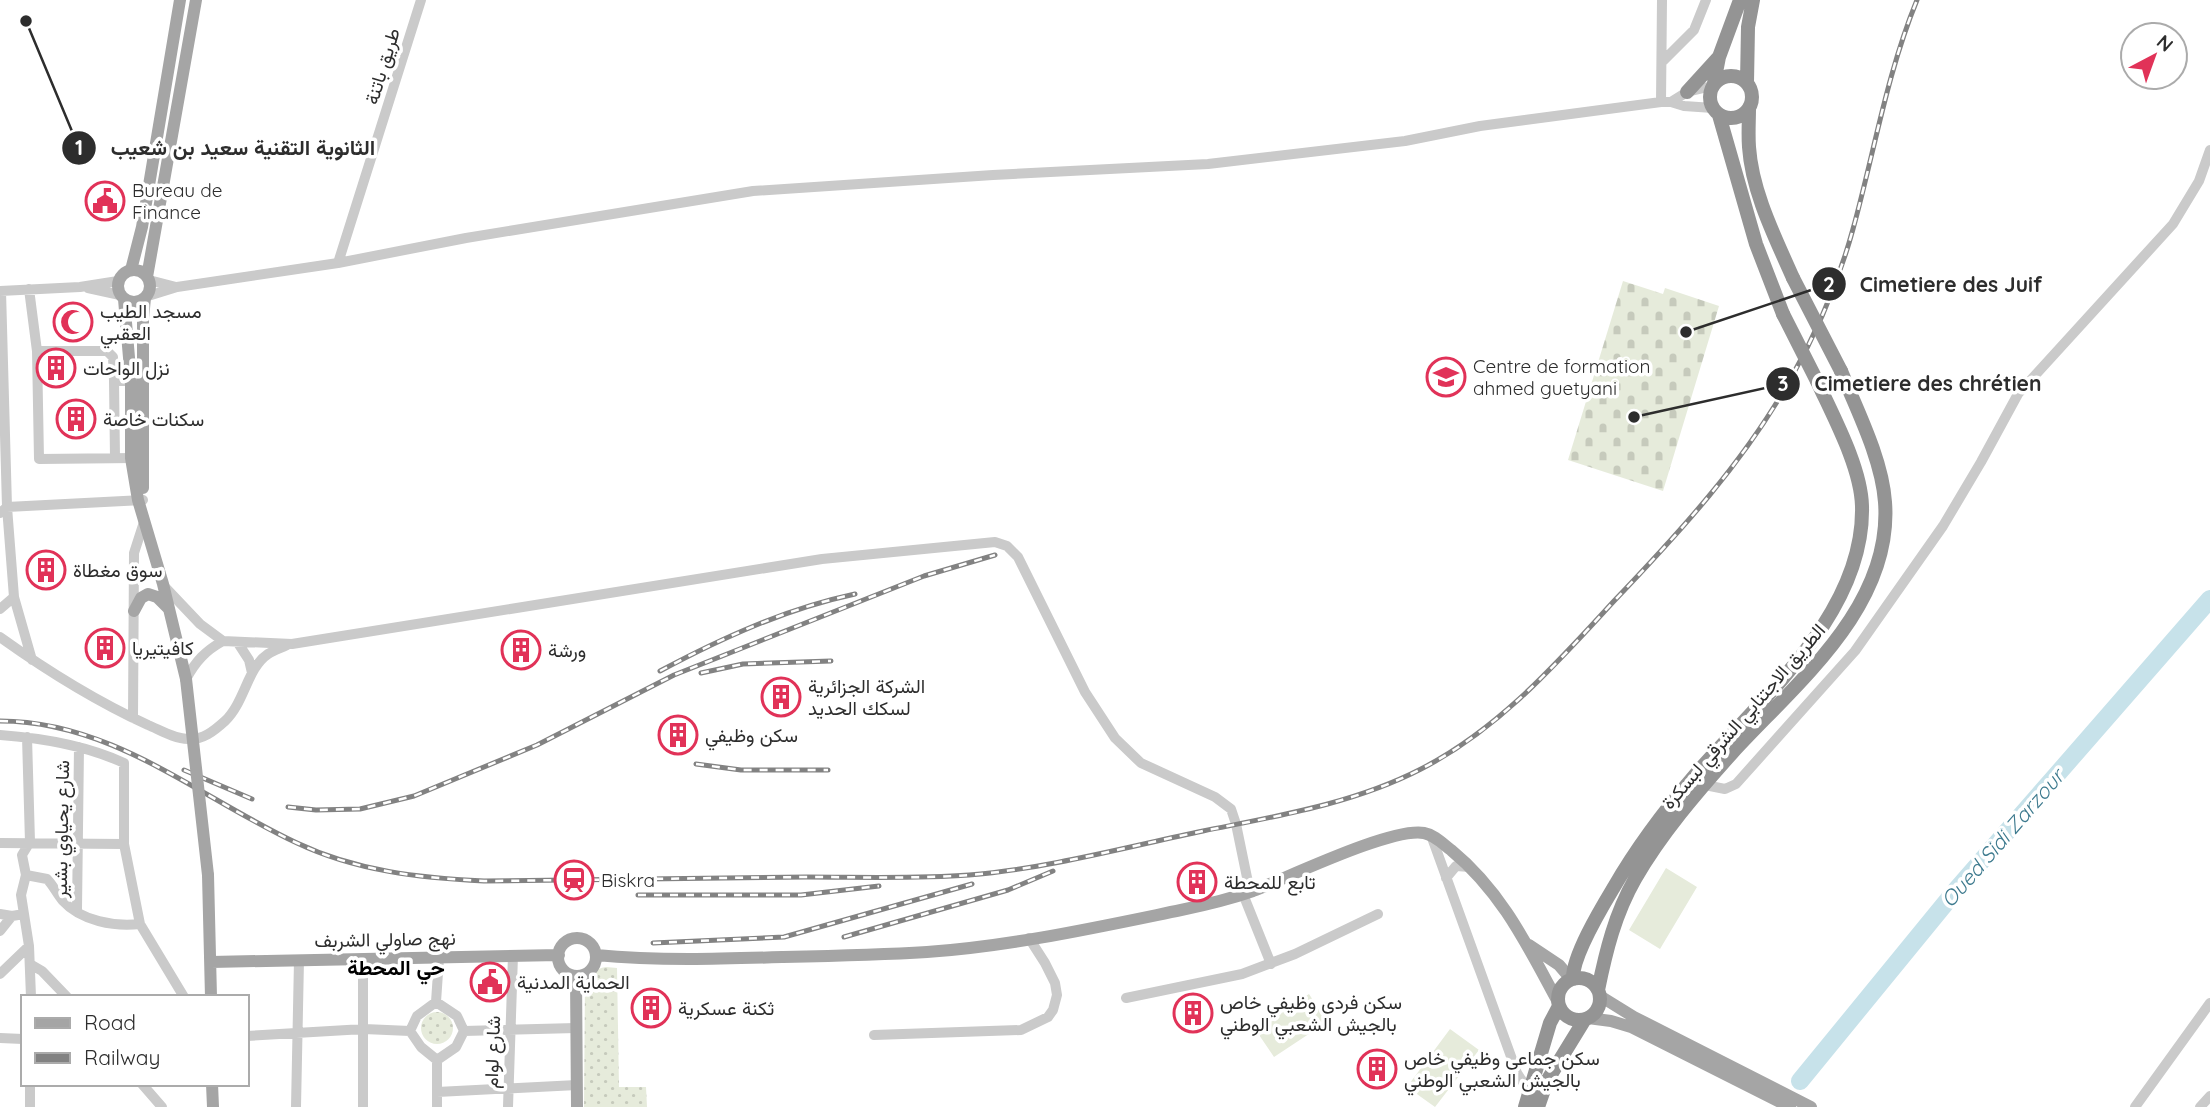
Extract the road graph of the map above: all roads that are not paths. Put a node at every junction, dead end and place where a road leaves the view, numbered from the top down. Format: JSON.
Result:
{"nodes":[{"id":1,"x":180,"y":0,"type":"edge"},
{"id":2,"x":195,"y":0,"type":"edge"},
{"id":3,"x":421,"y":0,"type":"edge"},
{"id":4,"x":1662,"y":0,"type":"edge"},
{"id":5,"x":1706,"y":0,"type":"edge"},
{"id":6,"x":1740,"y":0,"type":"edge"},
{"id":7,"x":1753,"y":0,"type":"edge"},
{"id":8,"x":1719,"y":57,"type":"junction"},
{"id":9,"x":1662,"y":62,"type":"junction"},
{"id":10,"x":1747,"y":82,"type":"junction"},
{"id":11,"x":1713,"y":84,"type":"junction"},
{"id":12,"x":1687,"y":92,"type":"junction"},
{"id":13,"x":1666,"y":102,"type":"junction"},
{"id":14,"x":1749,"y":108,"type":"junction"},
{"id":15,"x":1716,"y":111,"type":"junction"},
{"id":16,"x":155,"y":141,"type":"junction"},
{"id":17,"x":170,"y":143,"type":"junction"},
{"id":18,"x":2210,"y":149,"type":"edge"},
{"id":19,"x":338,"y":263,"type":"junction"},
{"id":20,"x":131,"y":270,"type":"junction"},
{"id":21,"x":148,"y":278,"type":"junction"},
{"id":22,"x":118,"y":281,"type":"junction"},
{"id":23,"x":80,"y":286,"type":"junction"},
{"id":24,"x":177,"y":287,"type":"junction"},
{"id":25,"x":29,"y":289,"type":"junction"},
{"id":26,"x":0,"y":291,"type":"edge"},
{"id":27,"x":122,"y":297,"type":"junction"},
{"id":28,"x":147,"y":297,"type":"junction"},
{"id":29,"x":0,"y":313,"type":"edge"},
{"id":30,"x":37,"y":351,"type":"junction"},
{"id":31,"x":114,"y":381,"type":"junction"},
{"id":32,"x":131,"y":381,"type":"junction"},
{"id":33,"x":2,"y":386,"type":"edge"},
{"id":34,"x":116,"y":458,"type":"junction"},
{"id":35,"x":137,"y":458,"type":"junction"},
{"id":36,"x":4,"y":464,"type":"edge"},
{"id":37,"x":142,"y":508,"type":"junction"},
{"id":38,"x":4,"y":510,"type":"edge"},
{"id":39,"x":163,"y":584,"type":"junction"},
{"id":40,"x":14,"y":597,"type":"junction"},
{"id":41,"x":0,"y":609,"type":"edge"},
{"id":42,"x":169,"y":609,"type":"junction"},
{"id":43,"x":134,"y":611,"type":"junction"},
{"id":44,"x":0,"y":637,"type":"edge"},
{"id":45,"x":223,"y":641,"type":"junction"},
{"id":46,"x":238,"y":643,"type":"junction"},
{"id":47,"x":292,"y":643,"type":"junction"},
{"id":48,"x":32,"y":660,"type":"junction"},
{"id":49,"x":252,"y":673,"type":"junction"},
{"id":50,"x":186,"y":679,"type":"junction"},
{"id":51,"x":133,"y":718,"type":"junction"},
{"id":52,"x":0,"y":735,"type":"edge"},
{"id":53,"x":27,"y":737,"type":"junction"},
{"id":54,"x":79,"y":747,"type":"junction"},
{"id":55,"x":1705,"y":785,"type":"junction"},
{"id":56,"x":1431,"y":835,"type":"junction"},
{"id":57,"x":0,"y":842,"type":"edge"},
{"id":58,"x":30,"y":842,"type":"junction"},
{"id":59,"x":79,"y":844,"type":"junction"},
{"id":60,"x":124,"y":844,"type":"junction"},
{"id":61,"x":1470,"y":867,"type":"junction"},
{"id":62,"x":26,"y":875,"type":"junction"},
{"id":63,"x":1446,"y":878,"type":"junction"},
{"id":64,"x":1247,"y":893,"type":"junction"},
{"id":65,"x":77,"y":910,"type":"junction"},
{"id":66,"x":0,"y":914,"type":"edge"},
{"id":67,"x":24,"y":914,"type":"junction"},
{"id":68,"x":1378,"y":914,"type":"dead end"},
{"id":69,"x":12,"y":916,"type":"junction"},
{"id":70,"x":140,"y":924,"type":"junction"},
{"id":71,"x":0,"y":931,"type":"edge"},
{"id":72,"x":1029,"y":938,"type":"junction"},
{"id":73,"x":1526,"y":943,"type":"junction"},
{"id":74,"x":29,"y":946,"type":"junction"},
{"id":75,"x":513,"y":955,"type":"junction"},
{"id":76,"x":558,"y":955,"type":"junction"},
{"id":77,"x":596,"y":955,"type":"junction"},
{"id":78,"x":439,"y":958,"type":"junction"},
{"id":79,"x":363,"y":959,"type":"junction"},
{"id":80,"x":299,"y":960,"type":"junction"},
{"id":81,"x":211,"y":962,"type":"junction"},
{"id":82,"x":30,"y":964,"type":"junction"},
{"id":83,"x":1271,"y":964,"type":"junction"},
{"id":84,"x":0,"y":974,"type":"edge"},
{"id":85,"x":576,"y":976,"type":"junction"},
{"id":86,"x":1572,"y":979,"type":"junction"},
{"id":87,"x":1599,"y":993,"type":"junction"},
{"id":88,"x":32,"y":995,"type":"edge"},
{"id":89,"x":65,"y":995,"type":"edge"},
{"id":90,"x":183,"y":995,"type":"edge"},
{"id":91,"x":211,"y":995,"type":"edge"},
{"id":92,"x":1126,"y":998,"type":"dead end"},
{"id":93,"x":436,"y":1002,"type":"junction"},
{"id":94,"x":2210,"y":1003,"type":"edge"},
{"id":95,"x":1559,"y":1004,"type":"junction"},
{"id":96,"x":1587,"y":1018,"type":"junction"},
{"id":97,"x":576,"y":1028,"type":"junction"},
{"id":98,"x":364,"y":1029,"type":"junction"},
{"id":99,"x":510,"y":1030,"type":"junction"},
{"id":100,"x":410,"y":1031,"type":"junction"},
{"id":101,"x":464,"y":1031,"type":"junction"},
{"id":102,"x":296,"y":1035,"type":"junction"},
{"id":103,"x":874,"y":1035,"type":"dead end"},
{"id":104,"x":248,"y":1036,"type":"edge"},
{"id":105,"x":0,"y":1038,"type":"edge"},
{"id":106,"x":21,"y":1039,"type":"edge"},
{"id":107,"x":437,"y":1060,"type":"junction"},
{"id":108,"x":576,"y":1085,"type":"junction"},
{"id":109,"x":30,"y":1086,"type":"edge"},
{"id":110,"x":144,"y":1086,"type":"edge"},
{"id":111,"x":212,"y":1086,"type":"edge"},
{"id":112,"x":509,"y":1088,"type":"junction"},
{"id":113,"x":437,"y":1092,"type":"junction"},
{"id":114,"x":2210,"y":1096,"type":"edge"},
{"id":115,"x":1528,"y":1100,"type":"edge"},
{"id":116,"x":30,"y":1107,"type":"edge"},
{"id":117,"x":162,"y":1107,"type":"edge"},
{"id":118,"x":213,"y":1107,"type":"edge"},
{"id":119,"x":296,"y":1107,"type":"edge"},
{"id":120,"x":363,"y":1107,"type":"edge"},
{"id":121,"x":437,"y":1107,"type":"edge"},
{"id":122,"x":508,"y":1107,"type":"edge"},
{"id":123,"x":577,"y":1107,"type":"edge"},
{"id":124,"x":1538,"y":1107,"type":"edge"},
{"id":125,"x":1790,"y":1107,"type":"edge"},
{"id":126,"x":1811,"y":1107,"type":"edge"},
{"id":127,"x":2134,"y":1107,"type":"edge"},
{"id":128,"x":2200,"y":1107,"type":"edge"}],
"edges":[{"from":1,"to":16,"type":"main road"},
{"from":2,"to":17,"type":"main road"},
{"from":3,"to":19,"type":"street","name":"طريق باتنة"},
{"from":4,"to":9,"type":"street"},
{"from":5,"to":9,"type":"street"},
{"from":6,"to":8,"type":"highway"},
{"from":7,"to":10,"type":"highway"},
{"from":8,"to":11,"type":"highway"},
{"from":8,"to":12,"type":"highway"},
{"from":9,"to":13,"type":"street"},
{"from":10,"to":11,"type":"highway"},
{"from":10,"to":14,"type":"highway"},
{"from":11,"to":12,"type":"street"},
{"from":11,"to":15,"type":"highway"},
{"from":12,"to":13,"type":"street"},
{"from":13,"to":15,"type":"street"},
{"from":13,"to":19,"type":"street"},
{"from":14,"to":15,"type":"highway"},
{"from":14,"to":55,"type":"highway","name":"الطريق الاجتنابي الشرقي لبسكرة","bridge":true},
{"from":15,"to":86,"type":"highway","name":"الطريق الاجتنابي الشرقي لبسكرة","bridge":true},
{"from":16,"to":17,"type":"main road"},
{"from":16,"to":20,"type":"main road"},
{"from":17,"to":21,"type":"main road"},
{"from":18,"to":55,"type":"street"},
{"from":19,"to":24,"type":"street"},
{"from":20,"to":21,"type":"main road"},
{"from":20,"to":22,"type":"main road"},
{"from":21,"to":24,"type":"street"},
{"from":21,"to":28,"type":"main road"},
{"from":22,"to":23,"type":"street"},
{"from":22,"to":27,"type":"main road"},
{"from":23,"to":25,"type":"street"},
{"from":23,"to":27,"type":"street"},
{"from":24,"to":28,"type":"street"},
{"from":25,"to":26,"type":"street"},
{"from":25,"to":30,"type":"street"},
{"from":26,"to":29,"type":"street"},
{"from":27,"to":28,"type":"main road"},
{"from":27,"to":32,"type":"main road"},
{"from":28,"to":35,"type":"main road"},
{"from":29,"to":33,"type":"street"},
{"from":30,"to":31,"type":"street"},
{"from":30,"to":34,"type":"street"},
{"from":31,"to":32,"type":"street"},
{"from":31,"to":34,"type":"street"},
{"from":32,"to":35,"type":"main road"},
{"from":33,"to":36,"type":"street"},
{"from":34,"to":35,"type":"street"},
{"from":35,"to":37,"type":"main road"},
{"from":36,"to":38,"type":"street"},
{"from":37,"to":38,"type":"street"},
{"from":37,"to":39,"type":"main road"},
{"from":37,"to":43,"type":"street"},
{"from":38,"to":40,"type":"street"},
{"from":39,"to":42,"type":"main road"},
{"from":39,"to":45,"type":"street"},
{"from":40,"to":41,"type":"street"},
{"from":40,"to":48,"type":"street"},
{"from":42,"to":43,"type":"main road"},
{"from":42,"to":50,"type":"main road"},
{"from":43,"to":51,"type":"street"},
{"from":44,"to":48,"type":"street"},
{"from":45,"to":46,"type":"street"},
{"from":45,"to":50,"type":"street"},
{"from":46,"to":47,"type":"street"},
{"from":46,"to":49,"type":"street"},
{"from":47,"to":49,"type":"street"},
{"from":47,"to":64,"type":"street"},
{"from":48,"to":51,"type":"street"},
{"from":49,"to":51,"type":"street"},
{"from":50,"to":81,"type":"main road","bridge":true},
{"from":52,"to":53,"type":"street"},
{"from":53,"to":54,"type":"street"},
{"from":53,"to":58,"type":"street"},
{"from":54,"to":59,"type":"street","name":"شارع يحياوي بشير"},
{"from":54,"to":60,"type":"street"},
{"from":55,"to":87,"type":"highway","name":"الطريق الاجتنابي الشرقي لبسكرة"},
{"from":56,"to":61,"type":"main road"},
{"from":56,"to":63,"type":"street"},
{"from":56,"to":64,"type":"main road"},
{"from":57,"to":58,"type":"street"},
{"from":58,"to":59,"type":"street"},
{"from":58,"to":62,"type":"street"},
{"from":59,"to":60,"type":"street"},
{"from":59,"to":65,"type":"street","name":"شارع يحياوي بشير"},
{"from":60,"to":70,"type":"street"},
{"from":61,"to":63,"type":"street"},
{"from":61,"to":73,"type":"main road"},
{"from":62,"to":65,"type":"street"},
{"from":62,"to":67,"type":"street"},
{"from":63,"to":115,"type":"street"},
{"from":64,"to":72,"type":"main road"},
{"from":64,"to":83,"type":"street"},
{"from":65,"to":70,"type":"street"},
{"from":66,"to":69,"type":"street"},
{"from":67,"to":69,"type":"street"},
{"from":67,"to":74,"type":"street"},
{"from":68,"to":83,"type":"street"},
{"from":69,"to":71,"type":"street"},
{"from":70,"to":90,"type":"street"},
{"from":72,"to":77,"type":"main road"},
{"from":72,"to":103,"type":"street"},
{"from":73,"to":86,"type":"main road"},
{"from":73,"to":95,"type":"main road"},
{"from":74,"to":82,"type":"street"},
{"from":74,"to":84,"type":"street"},
{"from":75,"to":76,"type":"main road","name":"نهج صاولي الشربف"},
{"from":75,"to":78,"type":"main road","name":"نهج صاولي الشربف"},
{"from":75,"to":99,"type":"street","name":"شارع لوام"},
{"from":76,"to":77,"type":"main road"},
{"from":76,"to":85,"type":"main road"},
{"from":77,"to":85,"type":"main road"},
{"from":78,"to":79,"type":"main road","name":"نهج صاولي الشربف"},
{"from":78,"to":93,"type":"street"},
{"from":79,"to":80,"type":"main road","name":"نهج صاولي الشربف"},
{"from":79,"to":98,"type":"street"},
{"from":80,"to":81,"type":"main road","name":"نهج صاولي الشربف"},
{"from":80,"to":102,"type":"street"},
{"from":81,"to":91,"type":"main road"},
{"from":82,"to":88,"type":"street"},
{"from":82,"to":89,"type":"street"},
{"from":83,"to":92,"type":"street"},
{"from":85,"to":97,"type":"main road"},
{"from":86,"to":87,"type":"highway"},
{"from":86,"to":95,"type":"highway"},
{"from":87,"to":96,"type":"highway"},
{"from":87,"to":126,"type":"main road"},
{"from":93,"to":100,"type":"street"},
{"from":93,"to":101,"type":"street"},
{"from":94,"to":127,"type":"street"},
{"from":95,"to":96,"type":"highway"},
{"from":95,"to":115,"type":"highway"},
{"from":96,"to":124,"type":"highway"},
{"from":96,"to":125,"type":"main road"},
{"from":97,"to":99,"type":"street"},
{"from":97,"to":108,"type":"main road"},
{"from":98,"to":100,"type":"street"},
{"from":98,"to":102,"type":"street"},
{"from":98,"to":120,"type":"street"},
{"from":99,"to":101,"type":"street"},
{"from":99,"to":112,"type":"street","name":"شارع لوام"},
{"from":100,"to":107,"type":"street"},
{"from":101,"to":107,"type":"street"},
{"from":102,"to":104,"type":"street"},
{"from":102,"to":119,"type":"street"},
{"from":105,"to":106,"type":"street"},
{"from":107,"to":113,"type":"street"},
{"from":108,"to":112,"type":"street"},
{"from":108,"to":123,"type":"main road"},
{"from":109,"to":116,"type":"street"},
{"from":110,"to":117,"type":"street"},
{"from":111,"to":118,"type":"main road"},
{"from":112,"to":113,"type":"street"},
{"from":112,"to":122,"type":"street","name":"شارع لوام"},
{"from":113,"to":121,"type":"street"},
{"from":114,"to":128,"type":"street"}]}
